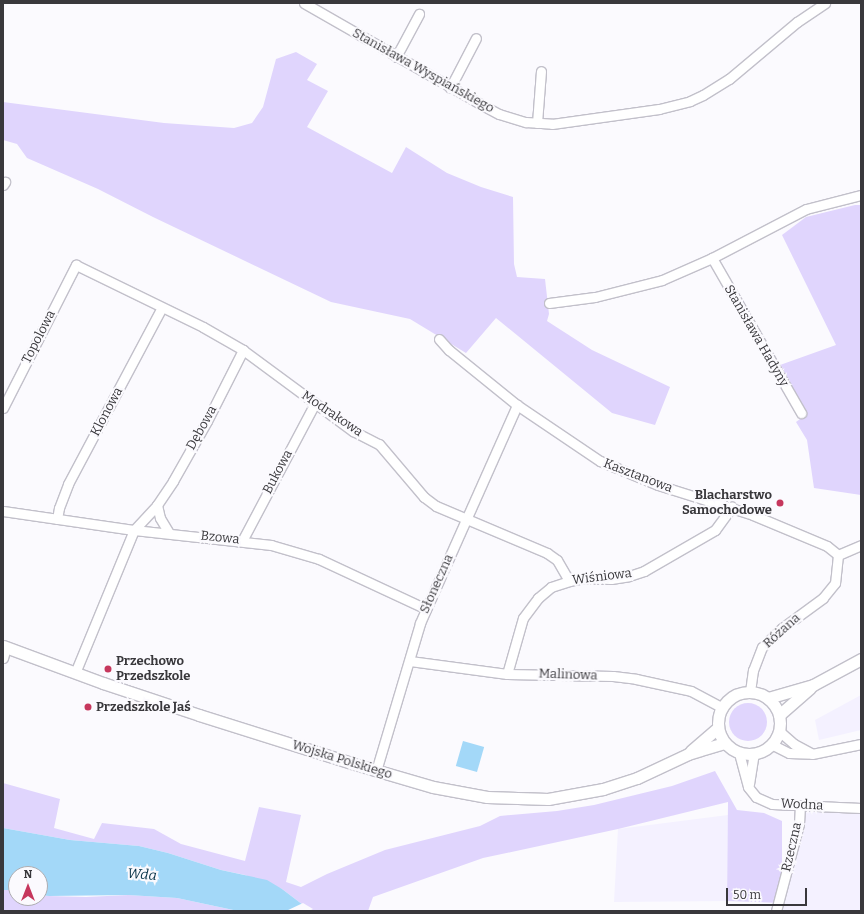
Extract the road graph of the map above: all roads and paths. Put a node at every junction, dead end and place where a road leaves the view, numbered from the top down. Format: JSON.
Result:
{"nodes":[{"id":1,"x":305,"y":3,"type":"edge"},
{"id":2,"x":825,"y":3,"type":"edge"},
{"id":3,"x":419,"y":14,"type":"dead end"},
{"id":4,"x":476,"y":38,"type":"dead end"},
{"id":5,"x":396,"y":57,"type":"junction"},
{"id":6,"x":541,"y":71,"type":"dead end"},
{"id":7,"x":450,"y":88,"type":"junction"},
{"id":8,"x":537,"y":124,"type":"junction"},
{"id":9,"x":858,"y":196,"type":"edge"},
{"id":10,"x":712,"y":258,"type":"junction"},
{"id":11,"x":76,"y":265,"type":"joint"},
{"id":12,"x":549,"y":303,"type":"dead end"},
{"id":13,"x":162,"y":307,"type":"junction"},
{"id":14,"x":439,"y":339,"type":"dead end"},
{"id":15,"x":243,"y":350,"type":"junction"},
{"id":16,"x":315,"y":403,"type":"junction"},
{"id":17,"x":517,"y":405,"type":"junction"},
{"id":18,"x":3,"y":408,"type":"edge"},
{"id":19,"x":801,"y":413,"type":"dead end"},
{"id":20,"x":157,"y":505,"type":"junction"},
{"id":21,"x":732,"y":507,"type":"junction"},
{"id":22,"x":3,"y":512,"type":"edge"},
{"id":23,"x":57,"y":519,"type":"junction"},
{"id":24,"x":466,"y":519,"type":"junction"},
{"id":25,"x":134,"y":530,"type":"junction"},
{"id":26,"x":169,"y":533,"type":"junction"},
{"id":27,"x":242,"y":541,"type":"junction"},
{"id":28,"x":861,"y":546,"type":"edge"},
{"id":29,"x":838,"y":555,"type":"junction"},
{"id":30,"x":569,"y":581,"type":"junction"},
{"id":31,"x":426,"y":609,"type":"junction"},
{"id":32,"x":4,"y":650,"type":"edge"},
{"id":33,"x":861,"y":659,"type":"edge"},
{"id":34,"x":410,"y":661,"type":"junction"},
{"id":35,"x":75,"y":673,"type":"junction"},
{"id":36,"x":507,"y":674,"type":"junction"},
{"id":37,"x":813,"y":685,"type":"junction"},
{"id":38,"x":750,"y":691,"type":"junction"},
{"id":39,"x":768,"y":698,"type":"junction"},
{"id":40,"x":721,"y":707,"type":"junction"},
{"id":41,"x":779,"y":715,"type":"junction"},
{"id":42,"x":718,"y":728,"type":"junction"},
{"id":43,"x":779,"y":731,"type":"junction"},
{"id":44,"x":724,"y":742,"type":"junction"},
{"id":45,"x":771,"y":744,"type":"junction"},
{"id":46,"x":861,"y":744,"type":"edge"},
{"id":47,"x":739,"y":753,"type":"junction"},
{"id":48,"x":688,"y":754,"type":"junction"},
{"id":49,"x":754,"y":754,"type":"junction"},
{"id":50,"x":812,"y":754,"type":"junction"},
{"id":51,"x":376,"y":771,"type":"junction"},
{"id":52,"x":748,"y":787,"type":"junction"},
{"id":53,"x":800,"y":806,"type":"junction"},
{"id":54,"x":861,"y":808,"type":"edge"},
{"id":55,"x":776,"y":911,"type":"edge"}],
"edges":[{"from":1,"to":5,"type":"street","name":"Stanisława Wyspiańskiego"},
{"from":2,"to":8,"type":"street","name":"Stanisława Wyspiańskiego"},
{"from":3,"to":5,"type":"street"},
{"from":4,"to":7,"type":"street"},
{"from":5,"to":7,"type":"street","name":"Stanisława Wyspiańskiego"},
{"from":6,"to":8,"type":"street"},
{"from":7,"to":8,"type":"street","name":"Stanisława Wyspiańskiego"},
{"from":9,"to":10,"type":"street"},
{"from":10,"to":12,"type":"street"},
{"from":10,"to":19,"type":"street","name":"Stanisława Hadyny"},
{"from":11,"to":13,"type":"street","name":"Modrakowa"},
{"from":11,"to":18,"type":"street","name":"Topolowa"},
{"from":13,"to":15,"type":"street","name":"Modrakowa"},
{"from":13,"to":23,"type":"street","name":"Klonowa"},
{"from":14,"to":17,"type":"street","name":"Kasztanowa"},
{"from":15,"to":16,"type":"street","name":"Modrakowa"},
{"from":15,"to":20,"type":"street","name":"Dębowa"},
{"from":16,"to":24,"type":"street","name":"Modrakowa"},
{"from":16,"to":27,"type":"street","name":"Bukowa"},
{"from":17,"to":21,"type":"street","name":"Kasztanowa"},
{"from":17,"to":24,"type":"street","name":"Słoneczna"},
{"from":20,"to":25,"type":"street","name":"Dębowa"},
{"from":20,"to":26,"type":"street"},
{"from":21,"to":29,"type":"street","name":"Kasztanowa"},
{"from":21,"to":30,"type":"street","name":"Wiśniowa"},
{"from":22,"to":23,"type":"street","name":"Bzowa"},
{"from":23,"to":25,"type":"street","name":"Bzowa"},
{"from":24,"to":30,"type":"street","name":"Modrakowa"},
{"from":24,"to":31,"type":"street","name":"Słoneczna"},
{"from":25,"to":26,"type":"street","name":"Bzowa"},
{"from":25,"to":35,"type":"street"},
{"from":26,"to":27,"type":"street","name":"Bzowa"},
{"from":27,"to":31,"type":"street","name":"Bzowa"},
{"from":28,"to":29,"type":"street"},
{"from":29,"to":38,"type":"street","name":"Różana"},
{"from":30,"to":36,"type":"street","name":"Wiśniowa"},
{"from":31,"to":34,"type":"street","name":"Słoneczna"},
{"from":32,"to":35,"type":"street","name":"Wojska Polskiego"},
{"from":33,"to":37,"type":"street"},
{"from":34,"to":36,"type":"street","name":"Malinowa"},
{"from":34,"to":51,"type":"street","name":"Słoneczna"},
{"from":35,"to":51,"type":"street","name":"Wojska Polskiego"},
{"from":36,"to":40,"type":"street","name":"Malinowa"},
{"from":37,"to":39,"type":"street"},
{"from":37,"to":41,"type":"street"},
{"from":38,"to":39,"type":"street"},
{"from":38,"to":40,"type":"street"},
{"from":39,"to":41,"type":"street"},
{"from":40,"to":42,"type":"street"},
{"from":41,"to":43,"type":"street"},
{"from":42,"to":44,"type":"street"},
{"from":42,"to":48,"type":"street","name":"Wojska Polskiego"},
{"from":43,"to":45,"type":"street"},
{"from":43,"to":50,"type":"street"},
{"from":44,"to":47,"type":"street"},
{"from":44,"to":48,"type":"street","name":"Wojska Polskiego"},
{"from":45,"to":49,"type":"street"},
{"from":45,"to":50,"type":"street"},
{"from":46,"to":50,"type":"street"},
{"from":47,"to":49,"type":"street"},
{"from":47,"to":52,"type":"street"},
{"from":48,"to":51,"type":"street","name":"Wojska Polskiego"},
{"from":49,"to":52,"type":"street"},
{"from":52,"to":53,"type":"street","name":"Wodna"},
{"from":53,"to":54,"type":"street","name":"Wodna"},
{"from":53,"to":55,"type":"street","name":"Rzeczna"}]}
